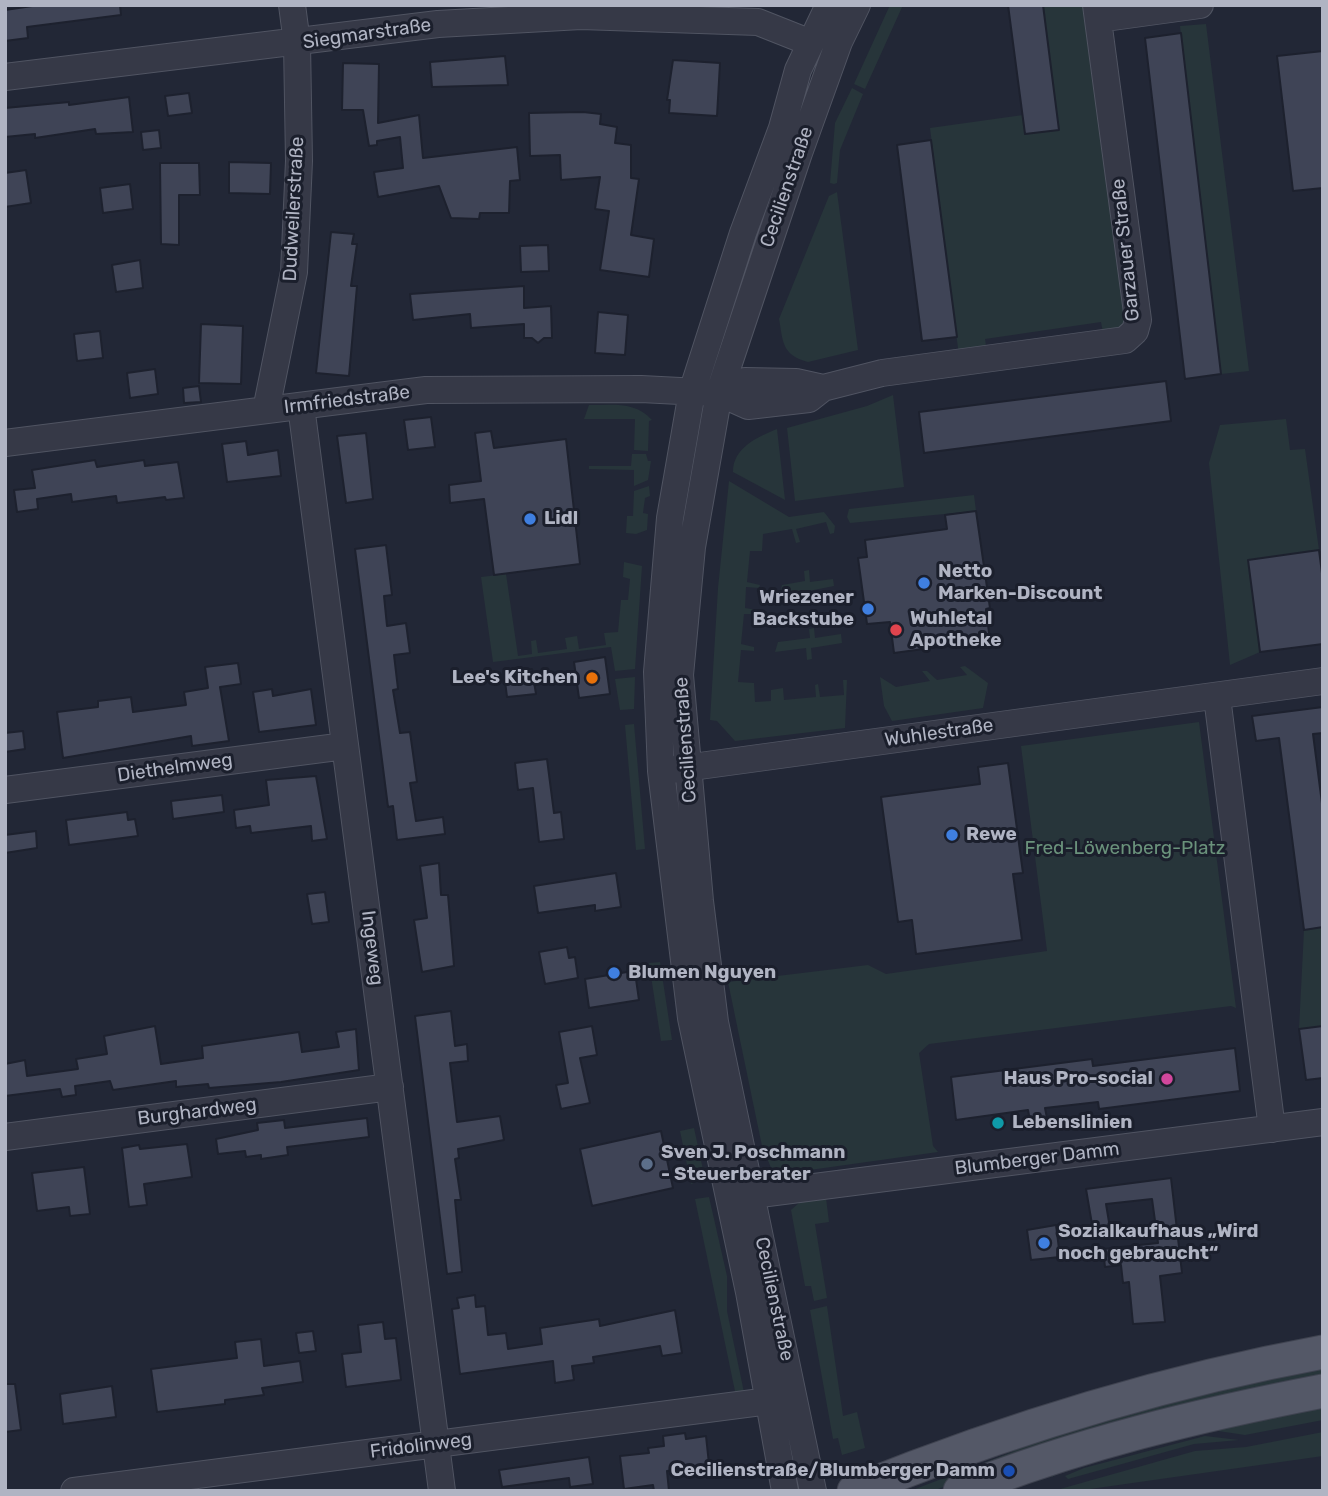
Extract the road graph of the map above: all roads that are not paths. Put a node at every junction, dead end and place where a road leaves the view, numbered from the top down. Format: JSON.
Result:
{"nodes":[{"id":1,"x":292,"y":5,"type":"edge"},
{"id":2,"x":829,"y":5,"type":"edge"},
{"id":3,"x":858,"y":5,"type":"edge"},
{"id":4,"x":1200,"y":5,"type":"edge"},
{"id":5,"x":1097,"y":12,"type":"edge"},
{"id":6,"x":297,"y":43,"type":"junction"},
{"id":7,"x":811,"y":43,"type":"junction"},
{"id":8,"x":5,"y":77,"type":"edge"},
{"id":9,"x":692,"y":392,"type":"junction"},
{"id":10,"x":719,"y":393,"type":"junction"},
{"id":11,"x":301,"y":406,"type":"junction"},
{"id":12,"x":266,"y":410,"type":"junction"},
{"id":13,"x":5,"y":443,"type":"edge"},
{"id":14,"x":1323,"y":681,"type":"edge"},
{"id":15,"x":1217,"y":696,"type":"junction"},
{"id":16,"x":345,"y":746,"type":"junction"},
{"id":17,"x":674,"y":769,"type":"junction"},
{"id":18,"x":5,"y":790,"type":"edge"},
{"id":19,"x":390,"y":1087,"type":"junction"},
{"id":20,"x":1323,"y":1122,"type":"edge"},
{"id":21,"x":1272,"y":1129,"type":"junction"},
{"id":22,"x":5,"y":1137,"type":"edge"},
{"id":23,"x":752,"y":1195,"type":"junction"},
{"id":24,"x":1323,"y":1352,"type":"edge"},
{"id":25,"x":1323,"y":1391,"type":"edge"},
{"id":26,"x":769,"y":1401,"type":"junction"},
{"id":27,"x":436,"y":1444,"type":"junction"},
{"id":28,"x":74,"y":1491,"type":"edge"},
{"id":29,"x":442,"y":1491,"type":"edge"},
{"id":30,"x":785,"y":1491,"type":"edge"},
{"id":31,"x":813,"y":1491,"type":"edge"},
{"id":32,"x":854,"y":1491,"type":"edge"},
{"id":33,"x":960,"y":1491,"type":"edge"}],
"edges":[{"from":1,"to":6,"type":"street","name":"Dudweilerstraße"},
{"from":2,"to":7,"type":"street","name":"Cecilienstraße"},
{"from":3,"to":10,"type":"street","name":"Cecilienstraße"},
{"from":4,"to":5,"type":"street","name":"Garzauer Straße"},
{"from":5,"to":10,"type":"street","name":"Garzauer Straße"},
{"from":6,"to":7,"type":"street","name":"Siegmarstraße"},
{"from":6,"to":8,"type":"street","name":"Siegmarstraße"},
{"from":6,"to":12,"type":"street","name":"Dudweilerstraße"},
{"from":7,"to":9,"type":"street","name":"Cecilienstraße"},
{"from":9,"to":10,"type":"street","name":"Garzauer Straße"},
{"from":9,"to":11,"type":"street","name":"Irmfriedstraße"},
{"from":9,"to":17,"type":"street","name":"Cecilienstraße"},
{"from":10,"to":17,"type":"street","name":"Cecilienstraße"},
{"from":11,"to":12,"type":"street","name":"Irmfriedstraße"},
{"from":11,"to":16,"type":"street","name":"Ingeweg"},
{"from":12,"to":13,"type":"street","name":"Irmfriedstraße"},
{"from":14,"to":15,"type":"street","name":"Wuhlestraße"},
{"from":15,"to":17,"type":"street","name":"Wuhlestraße"},
{"from":15,"to":21,"type":"street"},
{"from":16,"to":18,"type":"street","name":"Diethelmweg"},
{"from":16,"to":19,"type":"street","name":"Ingeweg"},
{"from":17,"to":23,"type":"street","name":"Cecilienstraße"},
{"from":17,"to":26,"type":"street","name":"Cecilienstraße"},
{"from":19,"to":22,"type":"street","name":"Burghardweg"},
{"from":19,"to":27,"type":"street","name":"Ingeweg"},
{"from":20,"to":21,"type":"street","name":"Blumberger Damm"},
{"from":21,"to":23,"type":"street","name":"Blumberger Damm"},
{"from":23,"to":31,"type":"street","name":"Cecilienstraße"},
{"from":24,"to":32,"type":"main road"},
{"from":25,"to":33,"type":"main road"},
{"from":26,"to":27,"type":"street","name":"Fridolinweg"},
{"from":26,"to":30,"type":"street","name":"Cecilienstraße"},
{"from":27,"to":28,"type":"street","name":"Fridolinweg"},
{"from":27,"to":29,"type":"street","name":"Ingeweg"}]}
